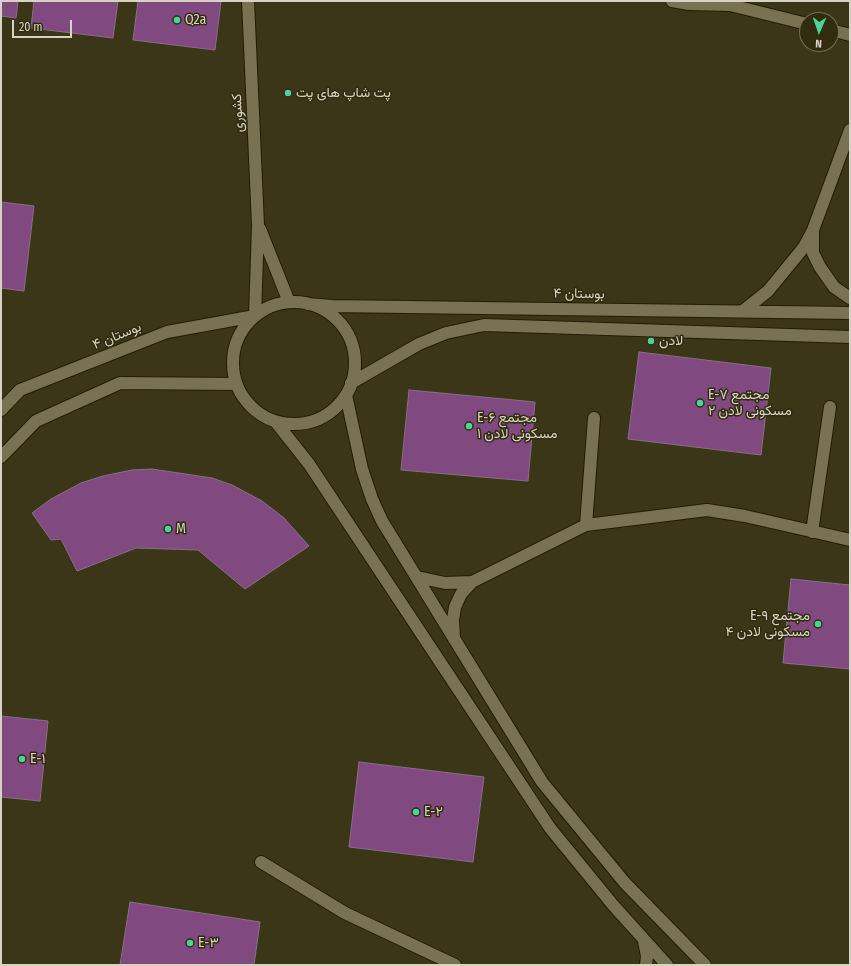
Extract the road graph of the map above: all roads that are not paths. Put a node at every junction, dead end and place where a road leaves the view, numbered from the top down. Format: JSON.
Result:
{"nodes":[{"id":1,"x":248,"y":1,"type":"edge"},
{"id":2,"x":672,"y":1,"type":"edge"},
{"id":3,"x":799,"y":22,"type":"edge"},
{"id":4,"x":839,"y":32,"type":"edge"},
{"id":5,"x":850,"y":34,"type":"edge"},
{"id":6,"x":850,"y":130,"type":"edge"},
{"id":7,"x":258,"y":224,"type":"junction"},
{"id":8,"x":813,"y":230,"type":"junction"},
{"id":9,"x":850,"y":298,"type":"edge"},
{"id":10,"x":290,"y":302,"type":"junction"},
{"id":11,"x":308,"y":304,"type":"junction"},
{"id":12,"x":743,"y":311,"type":"junction"},
{"id":13,"x":850,"y":313,"type":"edge"},
{"id":14,"x":255,"y":316,"type":"junction"},
{"id":15,"x":850,"y":337,"type":"edge"},
{"id":16,"x":351,"y":383,"type":"junction"},
{"id":17,"x":236,"y":384,"type":"junction"},
{"id":18,"x":346,"y":395,"type":"junction"},
{"id":19,"x":830,"y":407,"type":"dead end"},
{"id":20,"x":1,"y":410,"type":"edge"},
{"id":21,"x":594,"y":418,"type":"dead end"},
{"id":22,"x":276,"y":421,"type":"junction"},
{"id":23,"x":1,"y":457,"type":"edge"},
{"id":24,"x":586,"y":525,"type":"junction"},
{"id":25,"x":812,"y":532,"type":"junction"},
{"id":26,"x":850,"y":540,"type":"edge"},
{"id":27,"x":417,"y":577,"type":"junction"},
{"id":28,"x":472,"y":582,"type":"junction"},
{"id":29,"x":454,"y":641,"type":"junction"},
{"id":30,"x":261,"y":862,"type":"dead end"},
{"id":31,"x":644,"y":939,"type":"junction"},
{"id":32,"x":455,"y":965,"type":"edge"},
{"id":33,"x":646,"y":965,"type":"edge"},
{"id":34,"x":667,"y":965,"type":"edge"},
{"id":35,"x":705,"y":965,"type":"edge"}],
"edges":[{"from":1,"to":7,"type":"street","name":"کشوری"},
{"from":2,"to":3,"type":"street"},
{"from":4,"to":5,"type":"street"},
{"from":6,"to":8,"type":"street"},
{"from":7,"to":10,"type":"street","name":"کشوری"},
{"from":7,"to":14,"type":"street","name":"کشوری"},
{"from":8,"to":9,"type":"street"},
{"from":8,"to":12,"type":"street"},
{"from":10,"to":11,"type":"street"},
{"from":10,"to":14,"type":"street"},
{"from":11,"to":12,"type":"street","name":"بوستان ۴"},
{"from":11,"to":16,"type":"street"},
{"from":12,"to":13,"type":"street","name":"بوستان ۴"},
{"from":14,"to":17,"type":"street"},
{"from":14,"to":20,"type":"street","name":"بوستان ۴"},
{"from":15,"to":16,"type":"street"},
{"from":16,"to":18,"type":"street"},
{"from":17,"to":22,"type":"street"},
{"from":17,"to":23,"type":"street"},
{"from":18,"to":22,"type":"street"},
{"from":18,"to":27,"type":"street"},
{"from":19,"to":25,"type":"street"},
{"from":21,"to":24,"type":"street"},
{"from":22,"to":31,"type":"street"},
{"from":24,"to":25,"type":"street"},
{"from":24,"to":28,"type":"street"},
{"from":25,"to":26,"type":"street"},
{"from":27,"to":28,"type":"street"},
{"from":27,"to":29,"type":"street"},
{"from":28,"to":29,"type":"street"},
{"from":29,"to":35,"type":"street"},
{"from":30,"to":32,"type":"street"},
{"from":31,"to":33,"type":"street"},
{"from":31,"to":34,"type":"street"}]}
